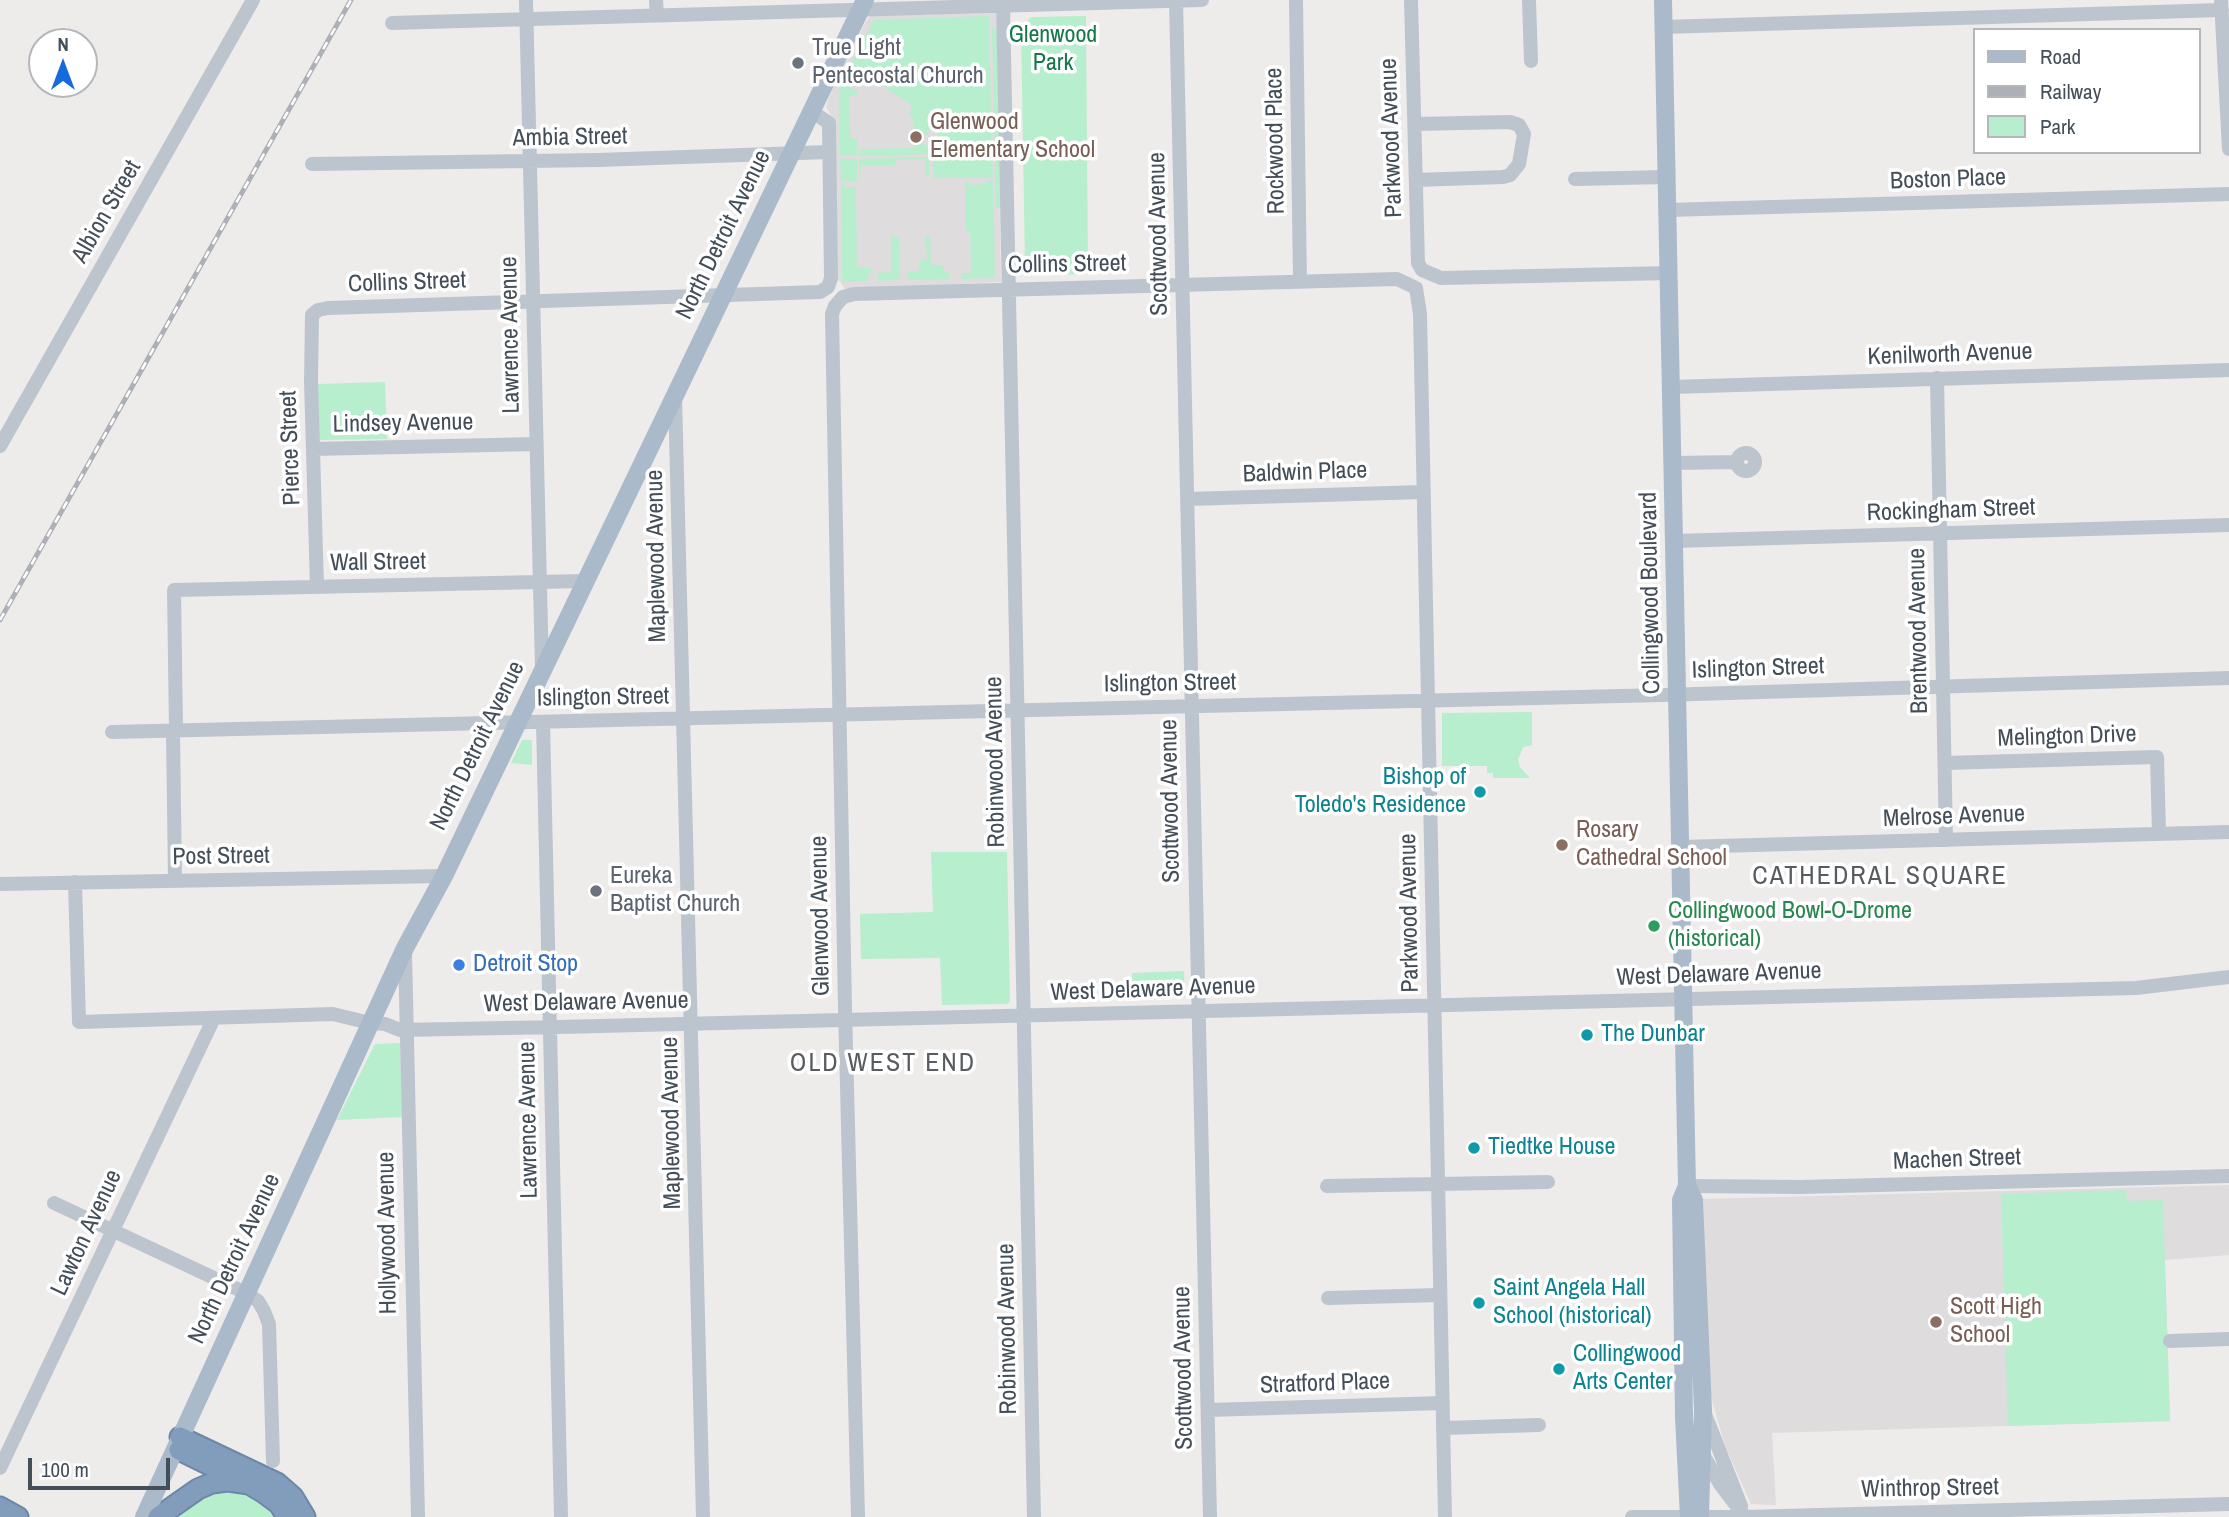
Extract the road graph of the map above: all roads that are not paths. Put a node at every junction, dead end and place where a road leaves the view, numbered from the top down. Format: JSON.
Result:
{"nodes":[{"id":1,"x":253,"y":0,"type":"edge"},
{"id":2,"x":526,"y":0,"type":"edge"},
{"id":3,"x":656,"y":0,"type":"edge"},
{"id":4,"x":1176,"y":0,"type":"edge"},
{"id":5,"x":1202,"y":0,"type":"edge"},
{"id":6,"x":1296,"y":0,"type":"edge"},
{"id":7,"x":1411,"y":0,"type":"edge"},
{"id":8,"x":1529,"y":0,"type":"edge"},
{"id":9,"x":1663,"y":0,"type":"edge"},
{"id":10,"x":863,"y":5,"type":"edge"},
{"id":11,"x":1003,"y":5,"type":"junction"},
{"id":12,"x":2221,"y":5,"type":"edge"},
{"id":13,"x":657,"y":15,"type":"junction"},
{"id":14,"x":526,"y":19,"type":"junction"},
{"id":15,"x":391,"y":23,"type":"dead end"},
{"id":16,"x":1664,"y":27,"type":"junction"},
{"id":17,"x":1531,"y":61,"type":"dead end"},
{"id":18,"x":811,"y":111,"type":"junction"},
{"id":19,"x":1415,"y":124,"type":"junction"},
{"id":20,"x":2229,"y":149,"type":"edge"},
{"id":21,"x":829,"y":152,"type":"junction"},
{"id":22,"x":790,"y":154,"type":"junction"},
{"id":23,"x":530,"y":162,"type":"junction"},
{"id":24,"x":312,"y":164,"type":"dead end"},
{"id":25,"x":1667,"y":177,"type":"junction"},
{"id":26,"x":1575,"y":179,"type":"dead end"},
{"id":27,"x":1416,"y":180,"type":"junction"},
{"id":28,"x":2229,"y":194,"type":"edge"},
{"id":29,"x":1668,"y":210,"type":"junction"},
{"id":30,"x":1670,"y":273,"type":"junction"},
{"id":31,"x":1396,"y":279,"type":"joint"},
{"id":32,"x":1300,"y":282,"type":"junction"},
{"id":33,"x":1182,"y":285,"type":"junction"},
{"id":34,"x":1009,"y":289,"type":"junction"},
{"id":35,"x":721,"y":297,"type":"junction"},
{"id":36,"x":533,"y":303,"type":"junction"},
{"id":37,"x":318,"y":310,"type":"joint"},
{"id":38,"x":832,"y":314,"type":"joint"},
{"id":39,"x":2229,"y":370,"type":"edge"},
{"id":40,"x":1937,"y":378,"type":"junction"},
{"id":41,"x":1672,"y":387,"type":"junction"},
{"id":42,"x":675,"y":392,"type":"junction"},
{"id":43,"x":536,"y":444,"type":"junction"},
{"id":44,"x":0,"y":446,"type":"edge"},
{"id":45,"x":313,"y":449,"type":"junction"},
{"id":46,"x":1737,"y":462,"type":"dead end"},
{"id":47,"x":1673,"y":463,"type":"junction"},
{"id":48,"x":1423,"y":492,"type":"junction"},
{"id":49,"x":1187,"y":499,"type":"junction"},
{"id":50,"x":2229,"y":525,"type":"edge"},
{"id":51,"x":1940,"y":534,"type":"junction"},
{"id":52,"x":1674,"y":541,"type":"junction"},
{"id":53,"x":584,"y":581,"type":"junction"},
{"id":54,"x":540,"y":582,"type":"junction"},
{"id":55,"x":317,"y":587,"type":"junction"},
{"id":56,"x":542,"y":669,"type":"junction"},
{"id":57,"x":2229,"y":678,"type":"edge"},
{"id":58,"x":1943,"y":686,"type":"junction"},
{"id":59,"x":1677,"y":695,"type":"junction"},
{"id":60,"x":1428,"y":701,"type":"junction"},
{"id":61,"x":1192,"y":706,"type":"junction"},
{"id":62,"x":1017,"y":710,"type":"junction"},
{"id":63,"x":840,"y":715,"type":"junction"},
{"id":64,"x":684,"y":719,"type":"junction"},
{"id":65,"x":543,"y":722,"type":"junction"},
{"id":66,"x":516,"y":723,"type":"junction"},
{"id":67,"x":175,"y":730,"type":"junction"},
{"id":68,"x":112,"y":732,"type":"dead end"},
{"id":69,"x":1945,"y":764,"type":"junction"},
{"id":70,"x":2229,"y":832,"type":"edge"},
{"id":71,"x":2159,"y":834,"type":"junction"},
{"id":72,"x":1947,"y":840,"type":"junction"},
{"id":73,"x":1680,"y":847,"type":"junction"},
{"id":74,"x":444,"y":876,"type":"junction"},
{"id":75,"x":175,"y":880,"type":"junction"},
{"id":76,"x":75,"y":882,"type":"junction"},
{"id":77,"x":0,"y":884,"type":"edge"},
{"id":78,"x":405,"y":948,"type":"junction"},
{"id":79,"x":2229,"y":977,"type":"edge"},
{"id":80,"x":1682,"y":999,"type":"junction"},
{"id":81,"x":1434,"y":1005,"type":"junction"},
{"id":82,"x":1199,"y":1011,"type":"junction"},
{"id":83,"x":1024,"y":1016,"type":"junction"},
{"id":84,"x":214,"y":1018,"type":"junction"},
{"id":85,"x":846,"y":1020,"type":"junction"},
{"id":86,"x":370,"y":1023,"type":"junction"},
{"id":87,"x":692,"y":1024,"type":"junction"},
{"id":88,"x":549,"y":1027,"type":"junction"},
{"id":89,"x":406,"y":1030,"type":"junction"},
{"id":90,"x":2229,"y":1176,"type":"edge"},
{"id":91,"x":1548,"y":1182,"type":"dead end"},
{"id":92,"x":1437,"y":1184,"type":"junction"},
{"id":93,"x":1327,"y":1186,"type":"dead end"},
{"id":94,"x":1687,"y":1186,"type":"junction"},
{"id":95,"x":54,"y":1203,"type":"dead end"},
{"id":96,"x":113,"y":1232,"type":"junction"},
{"id":97,"x":1690,"y":1288,"type":"junction"},
{"id":98,"x":246,"y":1293,"type":"junction"},
{"id":99,"x":1440,"y":1294,"type":"junction"},
{"id":100,"x":1328,"y":1298,"type":"dead end"},
{"id":101,"x":2229,"y":1339,"type":"edge"},
{"id":102,"x":2170,"y":1341,"type":"dead end"},
{"id":103,"x":1442,"y":1403,"type":"junction"},
{"id":104,"x":1208,"y":1410,"type":"junction"},
{"id":105,"x":1703,"y":1410,"type":"junction"},
{"id":106,"x":1684,"y":1417,"type":"junction"},
{"id":107,"x":1539,"y":1426,"type":"dead end"},
{"id":108,"x":1443,"y":1428,"type":"junction"},
{"id":109,"x":177,"y":1443,"type":"junction"},
{"id":110,"x":1703,"y":1455,"type":"junction"},
{"id":111,"x":273,"y":1461,"type":"dead end"},
{"id":112,"x":1,"y":1468,"type":"edge"},
{"id":113,"x":249,"y":1484,"type":"junction"},
{"id":114,"x":2229,"y":1504,"type":"edge"},
{"id":115,"x":0,"y":1507,"type":"edge"},
{"id":116,"x":18,"y":1517,"type":"edge"},
{"id":117,"x":144,"y":1517,"type":"edge"},
{"id":118,"x":158,"y":1517,"type":"edge"},
{"id":119,"x":287,"y":1517,"type":"edge"},
{"id":120,"x":304,"y":1517,"type":"edge"},
{"id":121,"x":418,"y":1517,"type":"edge"},
{"id":122,"x":561,"y":1517,"type":"edge"},
{"id":123,"x":703,"y":1517,"type":"edge"},
{"id":124,"x":858,"y":1517,"type":"edge"},
{"id":125,"x":1034,"y":1517,"type":"edge"},
{"id":126,"x":1210,"y":1517,"type":"edge"},
{"id":127,"x":1445,"y":1517,"type":"edge"},
{"id":128,"x":1632,"y":1517,"type":"edge"},
{"id":129,"x":1694,"y":1517,"type":"edge"},
{"id":130,"x":1745,"y":1517,"type":"edge"}],
"edges":[{"from":1,"to":44,"type":"street","name":"Albion Street"},
{"from":2,"to":14,"type":"street","name":"Lawrence Avenue"},
{"from":3,"to":13,"type":"street"},
{"from":4,"to":5,"type":"street"},
{"from":4,"to":11,"type":"street"},
{"from":4,"to":33,"type":"street","name":"Scottwood Avenue"},
{"from":6,"to":32,"type":"street","name":"Rockwood Place"},
{"from":7,"to":19,"type":"street","name":"Parkwood Avenue"},
{"from":8,"to":17,"type":"street"},
{"from":9,"to":16,"type":"main road","name":"Collingwood Boulevard"},
{"from":10,"to":11,"type":"street"},
{"from":10,"to":13,"type":"street"},
{"from":10,"to":18,"type":"main road","name":"North Detroit Avenue"},
{"from":11,"to":34,"type":"street","name":"Robinwood Avenue"},
{"from":12,"to":16,"type":"street"},
{"from":12,"to":20,"type":"street"},
{"from":13,"to":14,"type":"street"},
{"from":14,"to":15,"type":"street"},
{"from":14,"to":23,"type":"street","name":"Lawrence Avenue"},
{"from":16,"to":25,"type":"main road","name":"Collingwood Boulevard"},
{"from":18,"to":21,"type":"street"},
{"from":18,"to":22,"type":"main road","name":"North Detroit Avenue"},
{"from":19,"to":27,"type":"street","name":"Parkwood Avenue"},
{"from":19,"to":27,"type":"street"},
{"from":21,"to":22,"type":"street","name":"Ambia Street"},
{"from":21,"to":35,"type":"street","name":"Collins Street"},
{"from":22,"to":23,"type":"street","name":"Ambia Street"},
{"from":22,"to":35,"type":"main road","name":"North Detroit Avenue"},
{"from":23,"to":24,"type":"street","name":"Ambia Street"},
{"from":23,"to":36,"type":"street","name":"Lawrence Avenue"},
{"from":25,"to":26,"type":"street"},
{"from":25,"to":29,"type":"main road","name":"Collingwood Boulevard"},
{"from":27,"to":30,"type":"street","name":"Parkwood Avenue"},
{"from":28,"to":29,"type":"street","name":"Boston Place"},
{"from":29,"to":30,"type":"main road","name":"Collingwood Boulevard"},
{"from":30,"to":41,"type":"main road","name":"Collingwood Boulevard"},
{"from":31,"to":32,"type":"street","name":"Collins Street"},
{"from":31,"to":48,"type":"street","name":"Parkwood Avenue"},
{"from":32,"to":33,"type":"street","name":"Collins Street"},
{"from":33,"to":34,"type":"street","name":"Collins Street"},
{"from":33,"to":49,"type":"street","name":"Scottwood Avenue"},
{"from":34,"to":38,"type":"street","name":"Collins Street"},
{"from":34,"to":62,"type":"street","name":"Robinwood Avenue"},
{"from":35,"to":36,"type":"street","name":"Collins Street"},
{"from":35,"to":42,"type":"main road","name":"North Detroit Avenue"},
{"from":36,"to":37,"type":"street","name":"Collins Street"},
{"from":36,"to":43,"type":"street","name":"Lawrence Avenue"},
{"from":37,"to":45,"type":"street","name":"Pierce Street"},
{"from":38,"to":63,"type":"street","name":"Glenwood Avenue"},
{"from":39,"to":40,"type":"street","name":"Kenilworth Avenue"},
{"from":40,"to":41,"type":"street","name":"Kenilworth Avenue"},
{"from":40,"to":51,"type":"street","name":"Brentwood Avenue"},
{"from":41,"to":47,"type":"main road","name":"Collingwood Boulevard"},
{"from":42,"to":53,"type":"main road","name":"North Detroit Avenue"},
{"from":42,"to":64,"type":"street","name":"Maplewood Avenue"},
{"from":43,"to":45,"type":"street","name":"Lindsey Avenue"},
{"from":43,"to":54,"type":"street","name":"Lawrence Avenue"},
{"from":45,"to":55,"type":"street","name":"Pierce Street"},
{"from":46,"to":47,"type":"street"},
{"from":47,"to":52,"type":"main road","name":"Collingwood Boulevard"},
{"from":48,"to":49,"type":"street","name":"Baldwin Place"},
{"from":48,"to":60,"type":"street","name":"Parkwood Avenue"},
{"from":49,"to":61,"type":"street","name":"Scottwood Avenue"},
{"from":50,"to":51,"type":"street","name":"Rockingham Street"},
{"from":51,"to":52,"type":"street","name":"Rockingham Street"},
{"from":51,"to":58,"type":"street","name":"Brentwood Avenue"},
{"from":52,"to":59,"type":"main road","name":"Collingwood Boulevard"},
{"from":53,"to":54,"type":"street","name":"Wall Street"},
{"from":53,"to":56,"type":"main road","name":"North Detroit Avenue"},
{"from":54,"to":55,"type":"street","name":"Wall Street"},
{"from":54,"to":56,"type":"street","name":"Lawrence Avenue"},
{"from":55,"to":67,"type":"street","name":"Wall Street"},
{"from":56,"to":66,"type":"main road","name":"North Detroit Avenue"},
{"from":57,"to":58,"type":"street","name":"Islington Street"},
{"from":58,"to":59,"type":"street","name":"Islington Street"},
{"from":58,"to":69,"type":"street","name":"Brentwood Avenue"},
{"from":59,"to":60,"type":"street","name":"Islington Street"},
{"from":59,"to":73,"type":"main road","name":"Collingwood Boulevard"},
{"from":60,"to":61,"type":"street","name":"Islington Street"},
{"from":60,"to":81,"type":"street","name":"Parkwood Avenue"},
{"from":61,"to":62,"type":"street","name":"Islington Street"},
{"from":61,"to":82,"type":"street","name":"Scottwood Avenue"},
{"from":62,"to":63,"type":"street","name":"Islington Street"},
{"from":62,"to":83,"type":"street","name":"Robinwood Avenue"},
{"from":63,"to":64,"type":"street","name":"Islington Street"},
{"from":63,"to":85,"type":"street","name":"Glenwood Avenue"},
{"from":64,"to":65,"type":"street","name":"Islington Street"},
{"from":64,"to":87,"type":"street","name":"Maplewood Avenue"},
{"from":65,"to":66,"type":"street","name":"Islington Street"},
{"from":65,"to":88,"type":"street","name":"Lawrence Avenue"},
{"from":66,"to":67,"type":"street","name":"Islington Street"},
{"from":66,"to":74,"type":"main road","name":"North Detroit Avenue"},
{"from":67,"to":68,"type":"street","name":"Islington Street"},
{"from":67,"to":75,"type":"street"},
{"from":69,"to":71,"type":"street","name":"Melington Drive"},
{"from":69,"to":72,"type":"street","name":"Brentwood Avenue"},
{"from":70,"to":71,"type":"street","name":"Melrose Avenue"},
{"from":71,"to":72,"type":"street","name":"Melrose Avenue"},
{"from":72,"to":73,"type":"street","name":"Melrose Avenue"},
{"from":73,"to":80,"type":"main road","name":"Collingwood Boulevard"},
{"from":74,"to":75,"type":"street","name":"Post Street"},
{"from":74,"to":78,"type":"main road","name":"North Detroit Avenue"},
{"from":75,"to":76,"type":"street","name":"Post Street"},
{"from":76,"to":77,"type":"street","name":"Post Street"},
{"from":76,"to":84,"type":"street","name":"West Delaware Avenue"},
{"from":78,"to":86,"type":"main road","name":"North Detroit Avenue"},
{"from":78,"to":89,"type":"street","name":"Hollywood Avenue"},
{"from":79,"to":80,"type":"street","name":"West Delaware Avenue"},
{"from":80,"to":81,"type":"street","name":"West Delaware Avenue"},
{"from":80,"to":94,"type":"main road","name":"Collingwood Boulevard"},
{"from":81,"to":82,"type":"street","name":"West Delaware Avenue"},
{"from":81,"to":92,"type":"street","name":"Parkwood Avenue"},
{"from":82,"to":83,"type":"street","name":"West Delaware Avenue"},
{"from":82,"to":104,"type":"street","name":"Scottwood Avenue"},
{"from":83,"to":85,"type":"street","name":"West Delaware Avenue"},
{"from":83,"to":125,"type":"street","name":"Robinwood Avenue"},
{"from":84,"to":86,"type":"street","name":"West Delaware Avenue"},
{"from":84,"to":96,"type":"street","name":"Lawton Avenue"},
{"from":85,"to":87,"type":"street","name":"West Delaware Avenue"},
{"from":85,"to":124,"type":"street","name":"Glenwood Avenue"},
{"from":86,"to":89,"type":"street","name":"West Delaware Avenue"},
{"from":86,"to":98,"type":"main road","name":"North Detroit Avenue"},
{"from":87,"to":88,"type":"street","name":"West Delaware Avenue"},
{"from":87,"to":123,"type":"street","name":"Maplewood Avenue"},
{"from":88,"to":89,"type":"street","name":"West Delaware Avenue"},
{"from":88,"to":122,"type":"street","name":"Lawrence Avenue"},
{"from":89,"to":121,"type":"street","name":"Hollywood Avenue"},
{"from":90,"to":94,"type":"street","name":"Machen Street"},
{"from":91,"to":92,"type":"street"},
{"from":92,"to":93,"type":"street"},
{"from":92,"to":99,"type":"street","name":"Parkwood Avenue"},
{"from":94,"to":97,"type":"main road","name":"Collingwood Boulevard"},
{"from":95,"to":96,"type":"street"},
{"from":96,"to":98,"type":"street"},
{"from":96,"to":112,"type":"street","name":"Lawton Avenue"},
{"from":97,"to":105,"type":"main road","name":"Collingwood Boulevard"},
{"from":97,"to":106,"type":"main road","name":"Collingwood Boulevard"},
{"from":98,"to":109,"type":"main road","name":"North Detroit Avenue"},
{"from":98,"to":111,"type":"street"},
{"from":99,"to":100,"type":"street"},
{"from":99,"to":103,"type":"street","name":"Parkwood Avenue"},
{"from":101,"to":102,"type":"street"},
{"from":103,"to":104,"type":"street","name":"Stratford Place"},
{"from":103,"to":108,"type":"street","name":"Parkwood Avenue"},
{"from":104,"to":126,"type":"street","name":"Scottwood Avenue"},
{"from":105,"to":110,"type":"main road","name":"Collingwood Boulevard"},
{"from":105,"to":130,"type":"street"},
{"from":106,"to":110,"type":"street"},
{"from":106,"to":129,"type":"main road","name":"Collingwood Boulevard"},
{"from":107,"to":108,"type":"street"},
{"from":108,"to":127,"type":"street","name":"Parkwood Avenue"},
{"from":109,"to":113,"type":"highway"},
{"from":109,"to":117,"type":"main road","name":"North Detroit Avenue"},
{"from":109,"to":120,"type":"highway"},
{"from":110,"to":129,"type":"main road","name":"Collingwood Boulevard"},
{"from":110,"to":130,"type":"street"},
{"from":113,"to":118,"type":"highway"},
{"from":113,"to":119,"type":"highway"},
{"from":114,"to":130,"type":"street","name":"Winthrop Street"},
{"from":115,"to":116,"type":"highway"},
{"from":128,"to":129,"type":"street","name":"Winthrop Street"},
{"from":129,"to":130,"type":"street","name":"Winthrop Street"}]}
